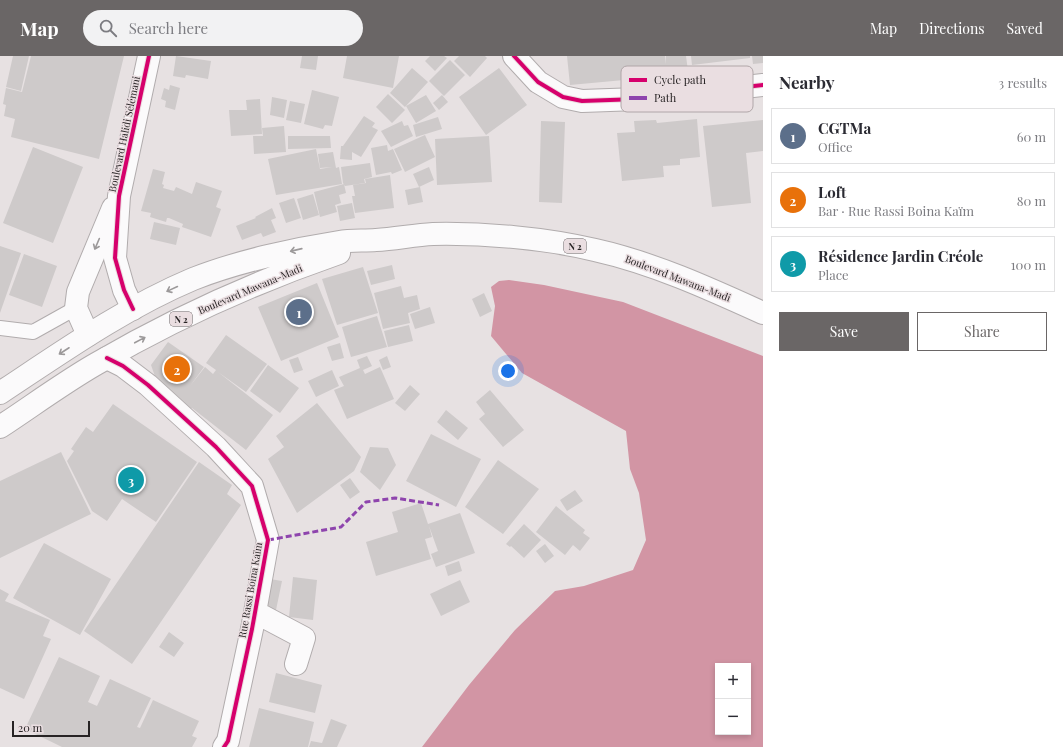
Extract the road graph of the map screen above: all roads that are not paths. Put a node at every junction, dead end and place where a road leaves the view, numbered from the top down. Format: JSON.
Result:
{"nodes":[{"id":1,"x":149,"y":56,"type":"edge"},
{"id":2,"x":514,"y":56,"type":"edge"},
{"id":3,"x":763,"y":85,"type":"edge"},
{"id":4,"x":753,"y":86,"type":"edge"},
{"id":5,"x":621,"y":100,"type":"edge"},
{"id":6,"x":119,"y":196,"type":"junction"},
{"id":7,"x":376,"y":240,"type":"junction"},
{"id":8,"x":76,"y":308,"type":"junction"},
{"id":9,"x":133,"y":309,"type":"junction"},
{"id":10,"x":763,"y":312,"type":"edge"},
{"id":11,"x":0,"y":328,"type":"edge"},
{"id":12,"x":98,"y":348,"type":"junction"},
{"id":13,"x":0,"y":393,"type":"edge"},
{"id":14,"x":0,"y":416,"type":"edge"},
{"id":15,"x":0,"y":427,"type":"edge"},
{"id":16,"x":255,"y":612,"type":"junction"},
{"id":17,"x":296,"y":664,"type":"dead end"},
{"id":18,"x":224,"y":747,"type":"edge"}],
"edges":[{"from":1,"to":6,"type":"main road","name":"Boulevard Halidi Sélémani"},
{"from":2,"to":5,"type":"main road"},
{"from":3,"to":4,"type":"main road"},
{"from":6,"to":8,"type":"main road","name":"Boulevard Halidi Sélémani","one_way":true},
{"from":6,"to":9,"type":"main road","name":"Boulevard Halidi Sélémani"},
{"from":7,"to":9,"type":"main road","name":"Boulevard Mawana-Madi","number":"N 2","one_way":true},
{"from":7,"to":10,"type":"main road","name":"Boulevard Mawana-Madi","number":"N 2"},
{"from":12,"to":7,"type":"main road","name":"Boulevard Mawana-Madi","number":"N 2","one_way":true},
{"from":8,"to":11,"type":"lane"},
{"from":8,"to":12,"type":"main road"},
{"from":9,"to":12,"type":"main road","name":"Boulevard Mawana-Madi","number":"N 2"},
{"from":12,"to":13,"type":"main road","name":"Boulevard Mawana-Madi","number":"N 2","one_way":true},
{"from":12,"to":14,"type":"main road","name":"Boulevard Mawana-Madi","number":"N 2"},
{"from":12,"to":15,"type":"main road","name":"Boulevard Mawana-Madi","number":"N 2"},
{"from":12,"to":16,"type":"main road","name":"Rue Rassi Boina Kaïm"},
{"from":16,"to":17,"type":"main road"},
{"from":16,"to":18,"type":"main road","name":"Rue Rassi Boina Kaïm"}]}
